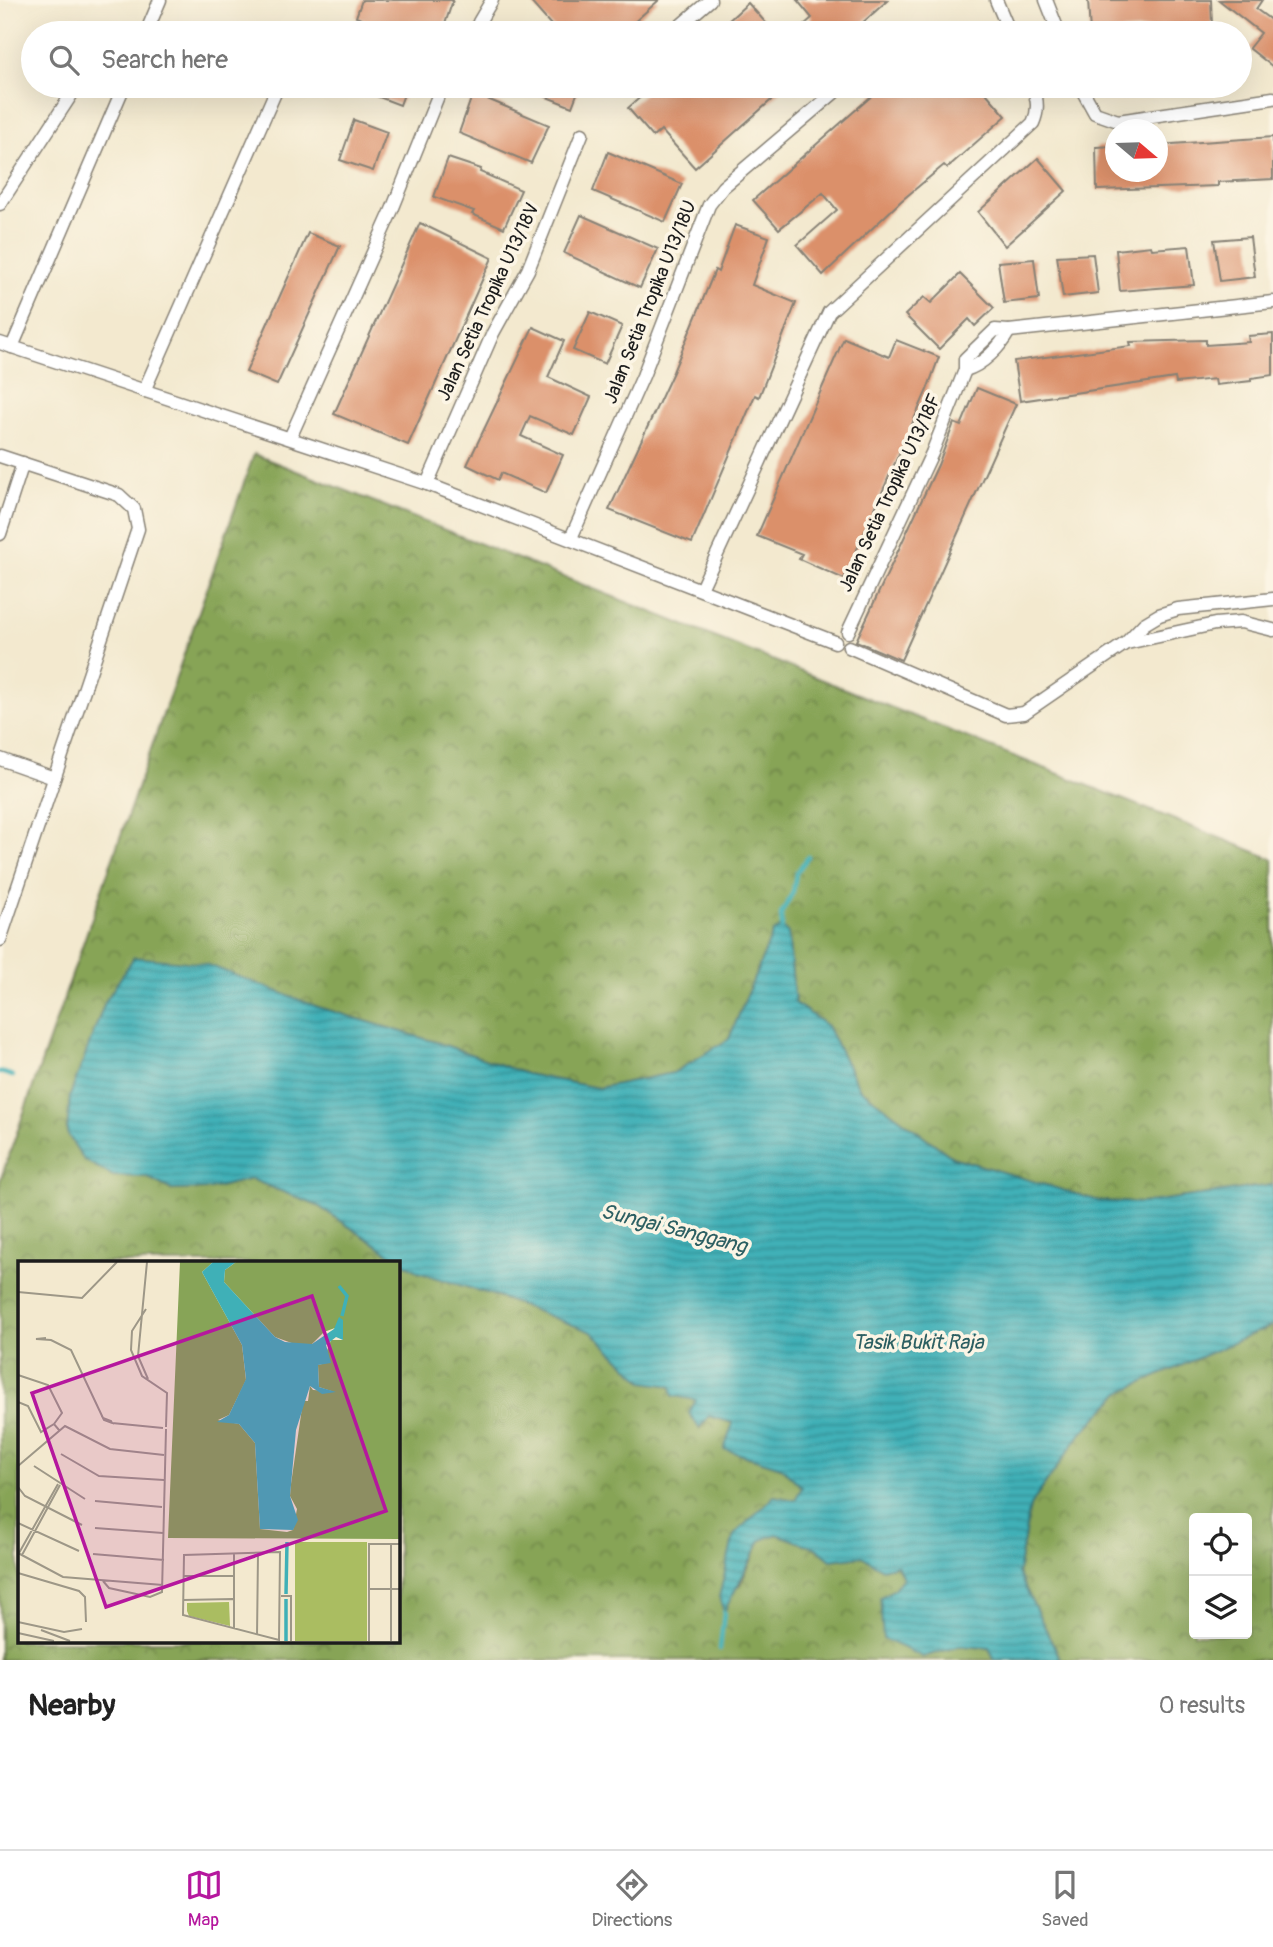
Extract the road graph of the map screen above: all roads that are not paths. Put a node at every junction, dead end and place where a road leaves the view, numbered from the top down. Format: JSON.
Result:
{"nodes":[{"id":1,"x":160,"y":0,"type":"edge"},
{"id":2,"x":492,"y":0,"type":"edge"},
{"id":3,"x":710,"y":0,"type":"edge"},
{"id":4,"x":996,"y":0,"type":"edge"},
{"id":5,"x":1046,"y":0,"type":"edge"},
{"id":6,"x":151,"y":21,"type":"edge"},
{"id":7,"x":480,"y":21,"type":"edge"},
{"id":8,"x":686,"y":21,"type":"edge"},
{"id":9,"x":1005,"y":21,"type":"edge"},
{"id":10,"x":1054,"y":21,"type":"edge"},
{"id":11,"x":69,"y":98,"type":"edge"},
{"id":12,"x":119,"y":98,"type":"edge"},
{"id":13,"x":273,"y":98,"type":"edge"},
{"id":14,"x":437,"y":98,"type":"edge"},
{"id":15,"x":828,"y":98,"type":"edge"},
{"id":16,"x":1037,"y":98,"type":"edge"},
{"id":17,"x":1087,"y":98,"type":"edge"},
{"id":18,"x":1273,"y":98,"type":"edge"},
{"id":19,"x":582,"y":134,"type":"dead end"},
{"id":20,"x":0,"y":204,"type":"edge"},
{"id":21,"x":1273,"y":302,"type":"edge"},
{"id":22,"x":6,"y":345,"type":"edge"},
{"id":23,"x":144,"y":391,"type":"junction"},
{"id":24,"x":290,"y":438,"type":"junction"},
{"id":25,"x":0,"y":456,"type":"edge"},
{"id":26,"x":23,"y":463,"type":"junction"},
{"id":27,"x":426,"y":484,"type":"junction"},
{"id":28,"x":0,"y":534,"type":"edge"},
{"id":29,"x":571,"y":538,"type":"junction"},
{"id":30,"x":701,"y":589,"type":"junction"},
{"id":31,"x":1273,"y":599,"type":"edge"},
{"id":32,"x":1273,"y":629,"type":"edge"},
{"id":33,"x":848,"y":632,"type":"junction"},
{"id":34,"x":835,"y":642,"type":"junction"},
{"id":35,"x":1126,"y":643,"type":"junction"},
{"id":36,"x":849,"y":647,"type":"junction"},
{"id":37,"x":0,"y":759,"type":"edge"},
{"id":38,"x":54,"y":778,"type":"junction"},
{"id":39,"x":6,"y":902,"type":"edge"},
{"id":40,"x":0,"y":940,"type":"edge"}],
"edges":[{"from":1,"to":6,"type":"street"},
{"from":2,"to":7,"type":"street"},
{"from":3,"to":8,"type":"street"},
{"from":4,"to":9,"type":"street"},
{"from":5,"to":10,"type":"street"},
{"from":11,"to":20,"type":"street"},
{"from":12,"to":22,"type":"street"},
{"from":13,"to":23,"type":"street"},
{"from":14,"to":24,"type":"street"},
{"from":15,"to":29,"type":"street","name":"Jalan Setia Tropika U13/18U"},
{"from":16,"to":30,"type":"street"},
{"from":17,"to":18,"type":"street"},
{"from":19,"to":27,"type":"street","name":"Jalan Setia Tropika U13/18V"},
{"from":21,"to":33,"type":"street","name":"Jalan Setia Tropika U13/18F"},
{"from":22,"to":23,"type":"street"},
{"from":23,"to":24,"type":"street"},
{"from":24,"to":27,"type":"street"},
{"from":25,"to":26,"type":"street"},
{"from":26,"to":28,"type":"street"},
{"from":26,"to":38,"type":"street"},
{"from":27,"to":29,"type":"street"},
{"from":29,"to":30,"type":"street"},
{"from":30,"to":34,"type":"street"},
{"from":31,"to":35,"type":"street"},
{"from":32,"to":35,"type":"street"},
{"from":33,"to":34,"type":"street"},
{"from":33,"to":36,"type":"street"},
{"from":34,"to":36,"type":"street"},
{"from":35,"to":36,"type":"street"},
{"from":37,"to":38,"type":"street"},
{"from":38,"to":39,"type":"street"},
{"from":39,"to":40,"type":"street"}]}
